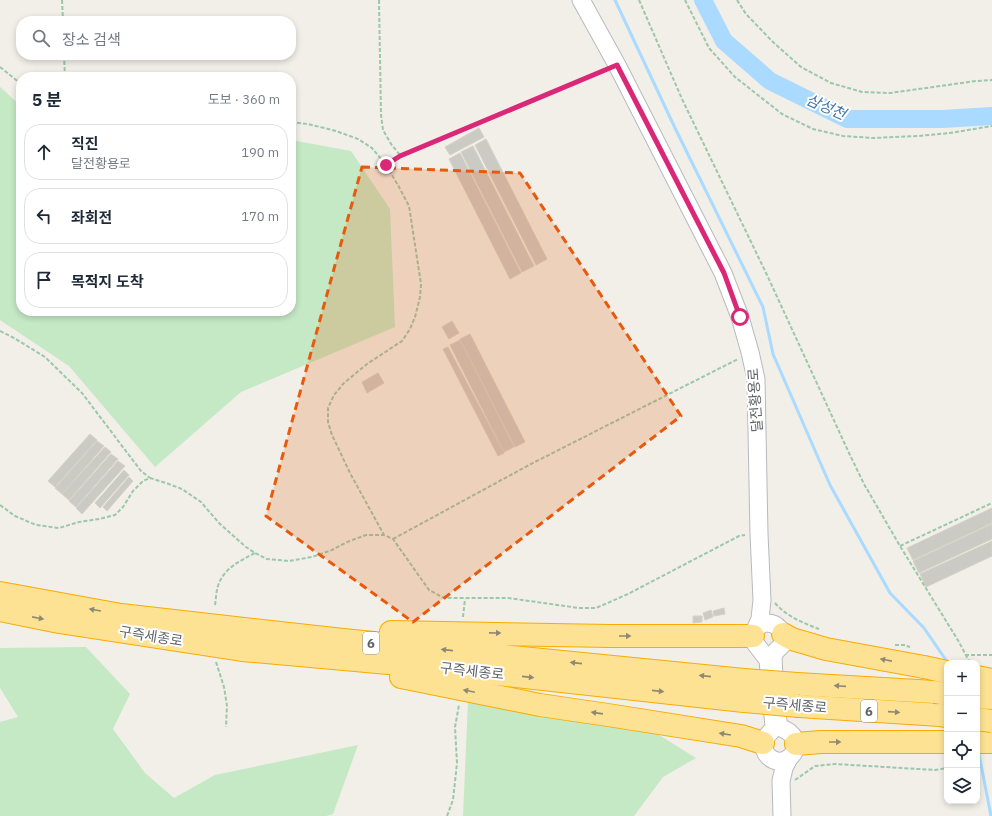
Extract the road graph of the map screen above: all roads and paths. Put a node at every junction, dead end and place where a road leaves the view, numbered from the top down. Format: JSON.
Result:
{"nodes":[{"id":1,"x":62,"y":0,"type":"edge"},
{"id":2,"x":379,"y":0,"type":"edge"},
{"id":3,"x":581,"y":0,"type":"edge"},
{"id":4,"x":639,"y":0,"type":"edge"},
{"id":5,"x":686,"y":0,"type":"edge"},
{"id":6,"x":737,"y":0,"type":"edge"},
{"id":7,"x":63,"y":16,"type":"edge"},
{"id":8,"x":64,"y":60,"type":"edge"},
{"id":9,"x":617,"y":65,"type":"junction"},
{"id":10,"x":0,"y":66,"type":"edge"},
{"id":11,"x":65,"y":72,"type":"edge"},
{"id":12,"x":16,"y":80,"type":"edge"},
{"id":13,"x":992,"y":80,"type":"edge"},
{"id":14,"x":296,"y":123,"type":"edge"},
{"id":15,"x":992,"y":126,"type":"edge"},
{"id":16,"x":400,"y":156,"type":"junction"},
{"id":17,"x":386,"y":165,"type":"junction"},
{"id":18,"x":0,"y":331,"type":"edge"},
{"id":19,"x":750,"y":352,"type":"junction"},
{"id":20,"x":150,"y":478,"type":"junction"},
{"id":21,"x":992,"y":503,"type":"edge"},
{"id":22,"x":0,"y":505,"type":"edge"},
{"id":23,"x":759,"y":534,"type":"junction"},
{"id":24,"x":384,"y":535,"type":"junction"},
{"id":25,"x":393,"y":538,"type":"junction"},
{"id":26,"x":900,"y":546,"type":"junction"},
{"id":27,"x":255,"y":553,"type":"junction"},
{"id":28,"x":0,"y":593,"type":"edge"},
{"id":29,"x":465,"y":599,"type":"junction"},
{"id":30,"x":768,"y":600,"type":"junction"},
{"id":31,"x":215,"y":606,"type":"dead end"},
{"id":32,"x":0,"y":610,"type":"edge"},
{"id":33,"x":121,"y":615,"type":"junction"},
{"id":34,"x":462,"y":621,"type":"dead end"},
{"id":35,"x":779,"y":629,"type":"junction"},
{"id":36,"x":820,"y":630,"type":"dead end"},
{"id":37,"x":754,"y":632,"type":"junction"},
{"id":38,"x":184,"y":641,"type":"junction"},
{"id":39,"x":890,"y":644,"type":"dead end"},
{"id":40,"x":965,"y":655,"type":"junction"},
{"id":41,"x":992,"y":655,"type":"edge"},
{"id":42,"x":214,"y":658,"type":"dead end"},
{"id":43,"x":919,"y":658,"type":"junction"},
{"id":44,"x":968,"y":660,"type":"edge"},
{"id":45,"x":944,"y":670,"type":"edge"},
{"id":46,"x":980,"y":678,"type":"edge"},
{"id":47,"x":992,"y":680,"type":"edge"},
{"id":48,"x":744,"y":690,"type":"junction"},
{"id":49,"x":941,"y":693,"type":"edge"},
{"id":50,"x":980,"y":697,"type":"edge"},
{"id":51,"x":992,"y":698,"type":"edge"},
{"id":52,"x":460,"y":700,"type":"dead end"},
{"id":53,"x":943,"y":716,"type":"edge"},
{"id":54,"x":980,"y":719,"type":"edge"},
{"id":55,"x":992,"y":721,"type":"edge"},
{"id":56,"x":226,"y":727,"type":"dead end"},
{"id":57,"x":944,"y":742,"type":"edge"},
{"id":58,"x":980,"y":742,"type":"edge"},
{"id":59,"x":992,"y":742,"type":"edge"},
{"id":60,"x":767,"y":751,"type":"junction"},
{"id":61,"x":792,"y":751,"type":"junction"},
{"id":62,"x":944,"y":768,"type":"edge"},
{"id":63,"x":788,"y":781,"type":"junction"},
{"id":64,"x":447,"y":816,"type":"edge"},
{"id":65,"x":782,"y":816,"type":"edge"}],
"edges":[{"from":1,"to":7,"type":"path"},
{"from":2,"to":16,"type":"path"},
{"from":3,"to":9,"type":"main road","name":"달전황용로"},
{"from":4,"to":26,"type":"path"},
{"from":5,"to":15,"type":"path"},
{"from":6,"to":13,"type":"path"},
{"from":8,"to":11,"type":"path"},
{"from":9,"to":16,"type":"path"},
{"from":9,"to":19,"type":"main road","name":"달전황용로"},
{"from":10,"to":12,"type":"path"},
{"from":14,"to":17,"type":"path"},
{"from":16,"to":17,"type":"path"},
{"from":17,"to":24,"type":"path"},
{"from":18,"to":20,"type":"path"},
{"from":19,"to":23,"type":"main road","name":"달전황용로"},
{"from":19,"to":25,"type":"path"},
{"from":20,"to":22,"type":"path"},
{"from":20,"to":27,"type":"path"},
{"from":21,"to":26,"type":"path"},
{"from":23,"to":29,"type":"path"},
{"from":23,"to":30,"type":"main road","name":"달전황용로"},
{"from":24,"to":25,"type":"path"},
{"from":24,"to":27,"type":"path"},
{"from":25,"to":29,"type":"path"},
{"from":26,"to":40,"type":"path"},
{"from":27,"to":31,"type":"path"},
{"from":33,"to":28,"type":"highway","name":"구즉세종로","number":"6","one_way":true},
{"from":29,"to":34,"type":"path"},
{"from":30,"to":35,"type":"main road"},
{"from":30,"to":36,"type":"path"},
{"from":30,"to":37,"type":"main road"},
{"from":32,"to":38,"type":"highway","name":"구즉세종로","number":"6","one_way":true},
{"from":33,"to":37,"type":"highway","one_way":true},
{"from":48,"to":33,"type":"highway","name":"구즉세종로","number":"6","one_way":true},
{"from":35,"to":37,"type":"main road"},
{"from":43,"to":35,"type":"highway","one_way":true},
{"from":35,"to":61,"type":"main road"},
{"from":37,"to":60,"type":"main road"},
{"from":38,"to":48,"type":"highway","name":"구즉세종로","number":"6","one_way":true},
{"from":60,"to":38,"type":"highway","one_way":true},
{"from":39,"to":43,"type":"path"},
{"from":40,"to":41,"type":"path"},
{"from":40,"to":44,"type":"path"},
{"from":42,"to":56,"type":"path"},
{"from":43,"to":45,"type":"highway","bridge":true},
{"from":46,"to":47,"type":"highway","bridge":true},
{"from":49,"to":48,"type":"highway","name":"구즉세종로","number":"6","one_way":true,"bridge":true},
{"from":48,"to":53,"type":"highway","name":"구즉세종로","number":"6","one_way":true,"bridge":true},
{"from":50,"to":51,"type":"highway","bridge":true},
{"from":52,"to":64,"type":"path"},
{"from":54,"to":55,"type":"highway","bridge":true},
{"from":61,"to":57,"type":"highway","one_way":true},
{"from":58,"to":59,"type":"highway"},
{"from":60,"to":61,"type":"main road"},
{"from":60,"to":63,"type":"main road"},
{"from":61,"to":63,"type":"main road"},
{"from":62,"to":63,"type":"path"},
{"from":63,"to":65,"type":"main road"}]}
